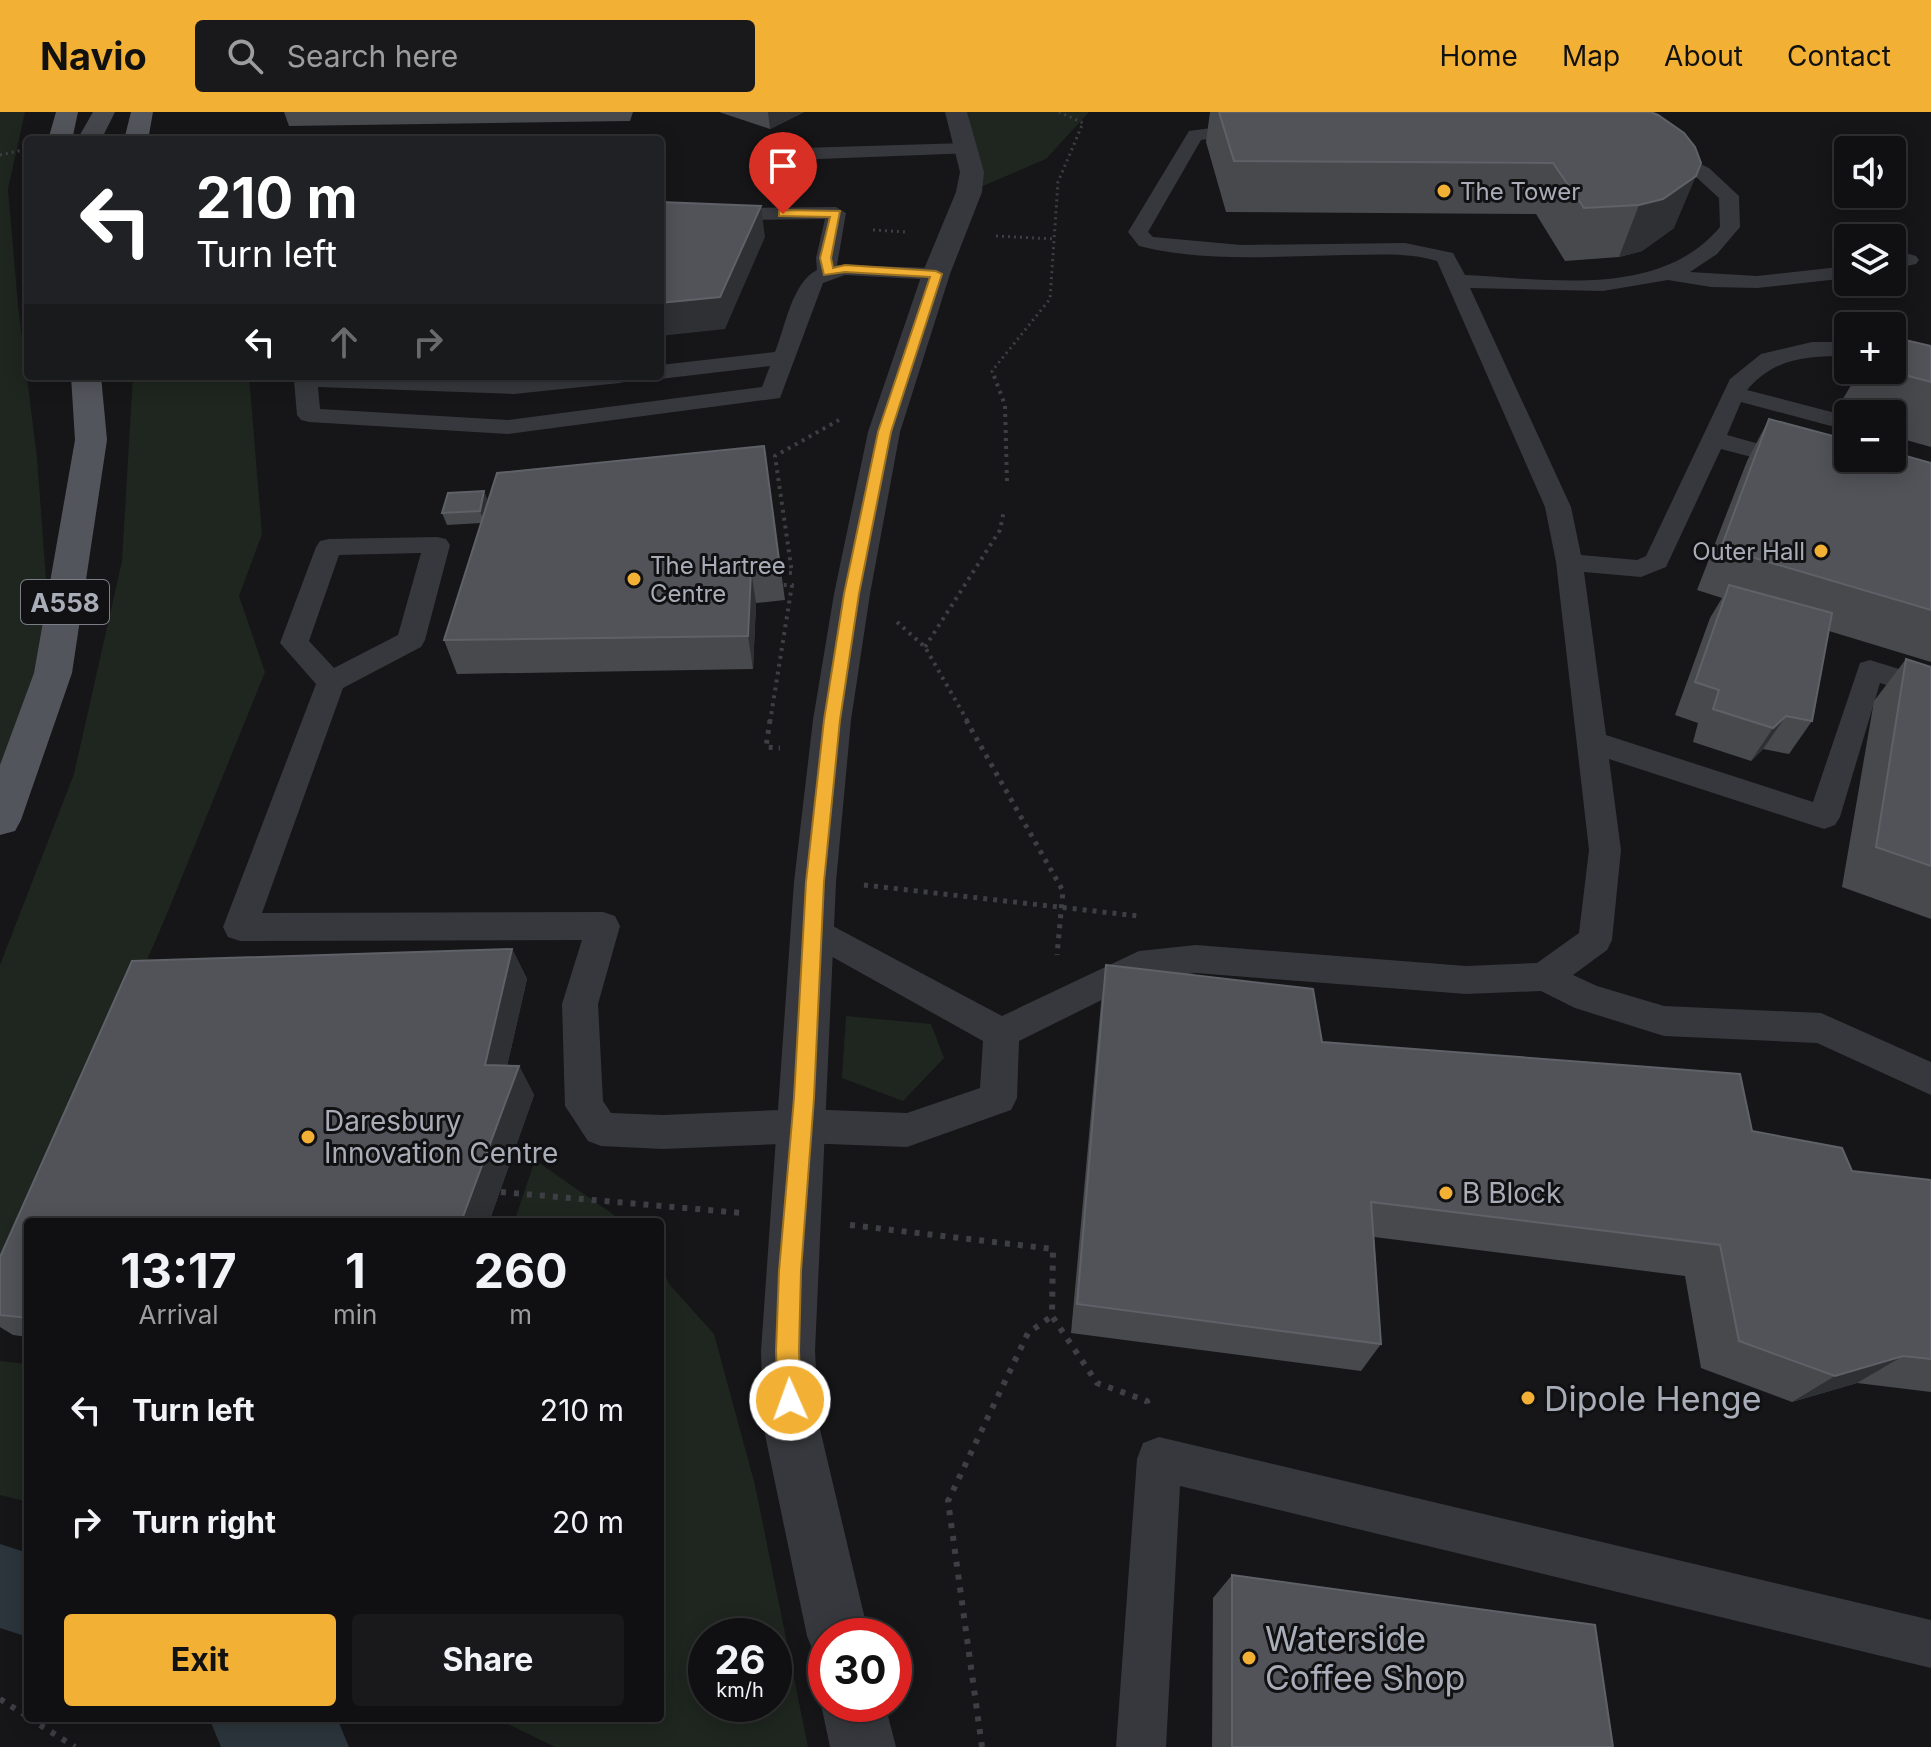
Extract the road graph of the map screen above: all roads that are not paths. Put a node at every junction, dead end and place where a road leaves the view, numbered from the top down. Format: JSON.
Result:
{"nodes":[{"id":1,"x":67,"y":112,"type":"edge"},
{"id":2,"x":104,"y":112,"type":"edge"},
{"id":3,"x":142,"y":112,"type":"edge"},
{"id":4,"x":956,"y":112,"type":"edge"},
{"id":5,"x":1270,"y":126,"type":"edge"},
{"id":6,"x":61,"y":136,"type":"edge"},
{"id":7,"x":91,"y":136,"type":"edge"},
{"id":8,"x":137,"y":136,"type":"edge"},
{"id":9,"x":1642,"y":143,"type":"edge"},
{"id":10,"x":966,"y":149,"type":"junction"},
{"id":11,"x":768,"y":155,"type":"dead end"},
{"id":12,"x":664,"y":215,"type":"edge"},
{"id":13,"x":828,"y":273,"type":"junction"},
{"id":14,"x":1666,"y":273,"type":"junction"},
{"id":15,"x":936,"y":274,"type":"junction"},
{"id":16,"x":1834,"y":274,"type":"edge"},
{"id":17,"x":1457,"y":281,"type":"junction"},
{"id":18,"x":1812,"y":349,"type":"junction"},
{"id":19,"x":1834,"y":349,"type":"edge"},
{"id":20,"x":1834,"y":354,"type":"edge"},
{"id":21,"x":785,"y":358,"type":"junction"},
{"id":22,"x":664,"y":372,"type":"edge"},
{"id":23,"x":86,"y":380,"type":"edge"},
{"id":24,"x":306,"y":380,"type":"edge"},
{"id":25,"x":306,"y":380,"type":"edge"},
{"id":26,"x":581,"y":380,"type":"edge"},
{"id":27,"x":1733,"y":393,"type":"junction"},
{"id":28,"x":1831,"y":419,"type":"dead end"},
{"id":29,"x":1713,"y":439,"type":"junction"},
{"id":30,"x":1815,"y":467,"type":"edge"},
{"id":31,"x":1569,"y":562,"type":"junction"},
{"id":32,"x":331,"y":682,"type":"junction"},
{"id":33,"x":1931,"y":689,"type":"edge"},
{"id":34,"x":1592,"y":742,"type":"junction"},
{"id":35,"x":0,"y":820,"type":"edge"},
{"id":36,"x":814,"y":930,"type":"junction"},
{"id":37,"x":1544,"y":977,"type":"junction"},
{"id":38,"x":1001,"y":1033,"type":"junction"},
{"id":39,"x":1931,"y":1079,"type":"edge"},
{"id":40,"x":802,"y":1126,"type":"junction"},
{"id":41,"x":834,"y":1618,"type":"edge"},
{"id":42,"x":1931,"y":1644,"type":"edge"},
{"id":43,"x":857,"y":1722,"type":"edge"},
{"id":44,"x":863,"y":1747,"type":"edge"},
{"id":45,"x":1141,"y":1747,"type":"edge"}],
"edges":[{"from":1,"to":6,"type":"main road"},
{"from":2,"to":7,"type":"street"},
{"from":3,"to":8,"type":"main road"},
{"from":4,"to":10,"type":"street"},
{"from":5,"to":17,"type":"lane"},
{"from":9,"to":14,"type":"lane"},
{"from":10,"to":11,"type":"lane"},
{"from":10,"to":15,"type":"street"},
{"from":12,"to":13,"type":"lane"},
{"from":13,"to":15,"type":"lane"},
{"from":13,"to":21,"type":"lane"},
{"from":14,"to":16,"type":"lane"},
{"from":14,"to":17,"type":"lane"},
{"from":15,"to":36,"type":"street"},
{"from":17,"to":31,"type":"lane"},
{"from":18,"to":19,"type":"lane"},
{"from":18,"to":20,"type":"lane"},
{"from":18,"to":27,"type":"lane"},
{"from":21,"to":22,"type":"lane"},
{"from":21,"to":24,"type":"lane"},
{"from":23,"to":35,"type":"main road","number":"A558"},
{"from":25,"to":26,"type":"lane"},
{"from":27,"to":28,"type":"lane"},
{"from":27,"to":29,"type":"lane"},
{"from":29,"to":30,"type":"lane"},
{"from":29,"to":31,"type":"lane"},
{"from":31,"to":34,"type":"lane"},
{"from":32,"to":32,"type":"lane"},
{"from":32,"to":40,"type":"lane"},
{"from":33,"to":34,"type":"lane"},
{"from":34,"to":37,"type":"lane"},
{"from":36,"to":38,"type":"lane"},
{"from":36,"to":40,"type":"street"},
{"from":37,"to":38,"type":"lane"},
{"from":37,"to":39,"type":"lane"},
{"from":38,"to":40,"type":"lane"},
{"from":40,"to":41,"type":"street"},
{"from":42,"to":45,"type":"lane"},
{"from":43,"to":44,"type":"street"}]}
